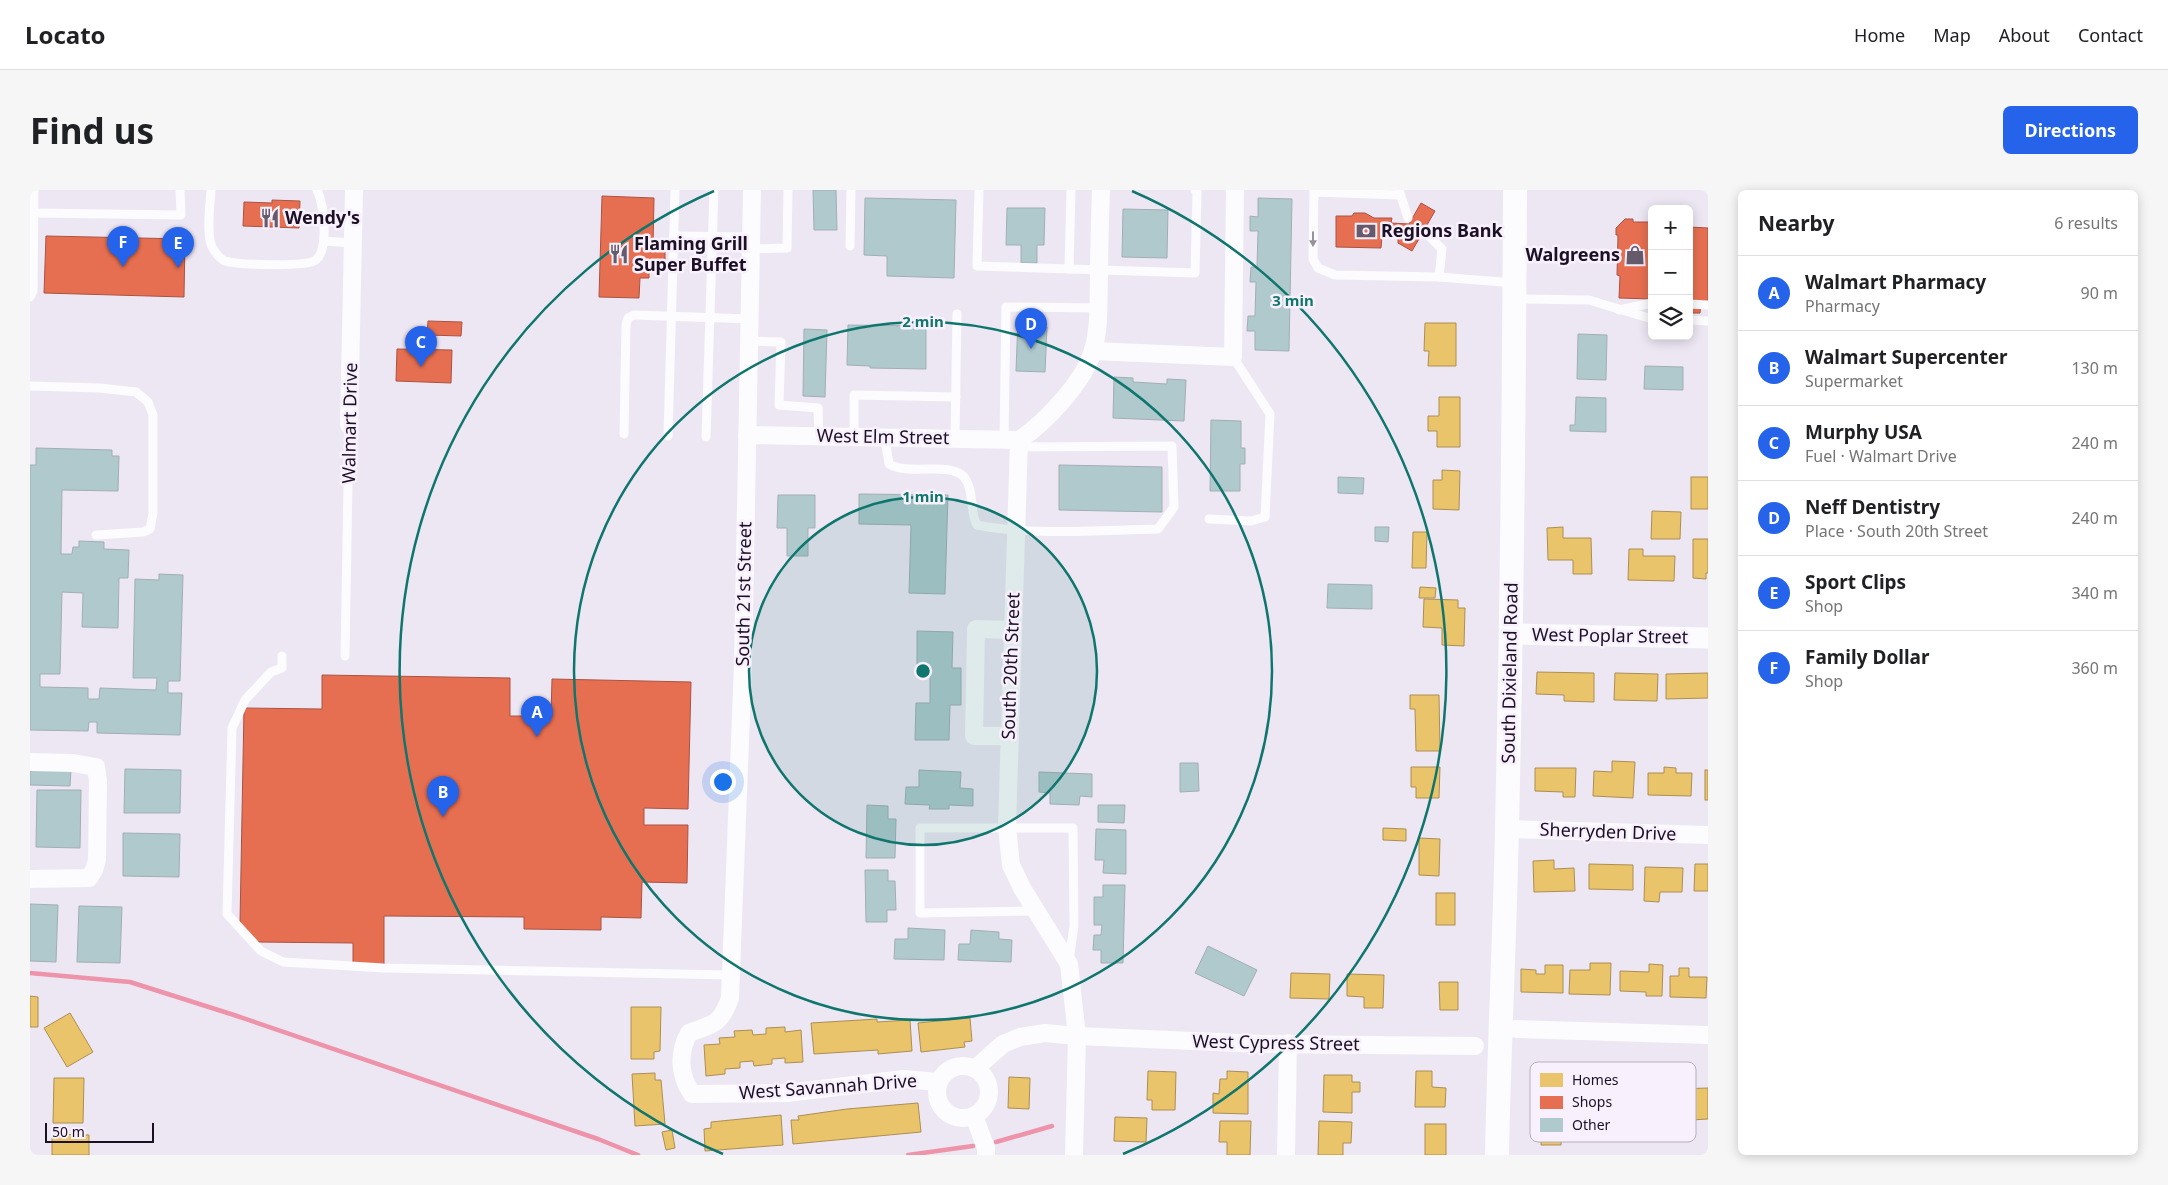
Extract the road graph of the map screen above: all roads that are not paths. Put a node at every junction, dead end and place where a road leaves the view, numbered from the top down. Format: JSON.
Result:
{"nodes":[{"id":1,"x":34,"y":190,"type":"edge"},
{"id":2,"x":180,"y":190,"type":"edge"},
{"id":3,"x":211,"y":190,"type":"edge"},
{"id":4,"x":318,"y":190,"type":"edge"},
{"id":5,"x":354,"y":190,"type":"edge"},
{"id":6,"x":675,"y":190,"type":"edge"},
{"id":7,"x":714,"y":190,"type":"edge"},
{"id":8,"x":752,"y":190,"type":"edge"},
{"id":9,"x":788,"y":190,"type":"edge"},
{"id":10,"x":851,"y":190,"type":"edge"},
{"id":11,"x":979,"y":190,"type":"edge"},
{"id":12,"x":1071,"y":190,"type":"edge"},
{"id":13,"x":1100,"y":190,"type":"edge"},
{"id":14,"x":1195,"y":190,"type":"edge"},
{"id":15,"x":1235,"y":190,"type":"edge"},
{"id":16,"x":1515,"y":190,"type":"edge"},
{"id":17,"x":1314,"y":191,"type":"edge"},
{"id":18,"x":1399,"y":192,"type":"edge"},
{"id":19,"x":34,"y":213,"type":"junction"},
{"id":20,"x":1408,"y":218,"type":"dead end"},
{"id":21,"x":1425,"y":232,"type":"dead end"},
{"id":22,"x":674,"y":236,"type":"junction"},
{"id":23,"x":713,"y":237,"type":"junction"},
{"id":24,"x":324,"y":241,"type":"junction"},
{"id":25,"x":353,"y":243,"type":"junction"},
{"id":26,"x":750,"y":243,"type":"junction"},
{"id":27,"x":850,"y":246,"type":"dead end"},
{"id":28,"x":32,"y":267,"type":"edge"},
{"id":29,"x":1069,"y":269,"type":"junction"},
{"id":30,"x":1099,"y":270,"type":"junction"},
{"id":31,"x":1439,"y":277,"type":"junction"},
{"id":32,"x":1514,"y":291,"type":"junction"},
{"id":33,"x":30,"y":297,"type":"edge"},
{"id":34,"x":1648,"y":304,"type":"edge"},
{"id":35,"x":1693,"y":304,"type":"edge"},
{"id":36,"x":1708,"y":305,"type":"edge"},
{"id":37,"x":1098,"y":308,"type":"junction"},
{"id":38,"x":1618,"y":310,"type":"junction"},
{"id":39,"x":957,"y":314,"type":"dead end"},
{"id":40,"x":672,"y":316,"type":"junction"},
{"id":41,"x":710,"y":318,"type":"junction"},
{"id":42,"x":1648,"y":318,"type":"edge"},
{"id":43,"x":750,"y":319,"type":"junction"},
{"id":44,"x":1693,"y":320,"type":"edge"},
{"id":45,"x":1708,"y":321,"type":"edge"},
{"id":46,"x":750,"y":341,"type":"junction"},
{"id":47,"x":1093,"y":352,"type":"junction"},
{"id":48,"x":1233,"y":357,"type":"junction"},
{"id":49,"x":30,"y":386,"type":"edge"},
{"id":50,"x":956,"y":397,"type":"junction"},
{"id":51,"x":349,"y":425,"type":"joint"},
{"id":52,"x":624,"y":434,"type":"dead end"},
{"id":53,"x":748,"y":435,"type":"junction"},
{"id":54,"x":668,"y":436,"type":"dead end"},
{"id":55,"x":706,"y":437,"type":"dead end"},
{"id":56,"x":819,"y":437,"type":"junction"},
{"id":57,"x":854,"y":437,"type":"junction"},
{"id":58,"x":885,"y":438,"type":"junction"},
{"id":59,"x":955,"y":438,"type":"junction"},
{"id":60,"x":1014,"y":442,"type":"junction"},
{"id":61,"x":1209,"y":519,"type":"dead end"},
{"id":62,"x":1016,"y":530,"type":"junction"},
{"id":63,"x":96,"y":535,"type":"dead end"},
{"id":64,"x":1012,"y":630,"type":"junction"},
{"id":65,"x":1511,"y":634,"type":"junction"},
{"id":66,"x":1708,"y":638,"type":"edge"},
{"id":67,"x":282,"y":656,"type":"dead end"},
{"id":68,"x":345,"y":656,"type":"dead end"},
{"id":69,"x":1010,"y":736,"type":"junction"},
{"id":70,"x":30,"y":762,"type":"edge"},
{"id":71,"x":1007,"y":826,"type":"junction"},
{"id":72,"x":1507,"y":830,"type":"junction"},
{"id":73,"x":1708,"y":835,"type":"edge"},
{"id":74,"x":30,"y":879,"type":"edge"},
{"id":75,"x":1038,"y":912,"type":"junction"},
{"id":76,"x":1069,"y":964,"type":"junction"},
{"id":77,"x":731,"y":975,"type":"junction"},
{"id":78,"x":730,"y":998,"type":"joint"},
{"id":79,"x":1516,"y":1029,"type":"dead end"},
{"id":80,"x":1708,"y":1035,"type":"edge"},
{"id":81,"x":1077,"y":1036,"type":"junction"},
{"id":82,"x":1288,"y":1043,"type":"junction"},
{"id":83,"x":1475,"y":1046,"type":"dead end"},
{"id":84,"x":976,"y":1068,"type":"junction"},
{"id":85,"x":938,"y":1082,"type":"junction"},
{"id":86,"x":974,"y":1116,"type":"junction"},
{"id":87,"x":986,"y":1155,"type":"edge"},
{"id":88,"x":1074,"y":1155,"type":"edge"},
{"id":89,"x":1286,"y":1155,"type":"edge"},
{"id":90,"x":1497,"y":1155,"type":"edge"}],
"edges":[{"from":1,"to":19,"type":"lane"},
{"from":2,"to":19,"type":"lane"},
{"from":3,"to":24,"type":"lane"},
{"from":4,"to":24,"type":"lane"},
{"from":5,"to":25,"type":"street","name":"Walmart Drive"},
{"from":6,"to":22,"type":"lane"},
{"from":7,"to":23,"type":"lane"},
{"from":8,"to":26,"type":"street","name":"South 21st Street"},
{"from":9,"to":26,"type":"lane"},
{"from":10,"to":27,"type":"lane"},
{"from":11,"to":29,"type":"lane"},
{"from":12,"to":29,"type":"lane"},
{"from":13,"to":30,"type":"street"},
{"from":14,"to":30,"type":"lane"},
{"from":15,"to":48,"type":"street"},
{"from":16,"to":32,"type":"main road","name":"South Dixieland Road"},
{"from":17,"to":18,"type":"lane"},
{"from":17,"to":31,"type":"lane","one_way":true},
{"from":18,"to":20,"type":"lane"},
{"from":19,"to":28,"type":"lane"},
{"from":21,"to":31,"type":"lane"},
{"from":22,"to":23,"type":"lane"},
{"from":22,"to":40,"type":"lane"},
{"from":23,"to":26,"type":"lane"},
{"from":23,"to":41,"type":"lane"},
{"from":24,"to":25,"type":"lane"},
{"from":25,"to":51,"type":"street","name":"Walmart Drive"},
{"from":26,"to":43,"type":"street","name":"South 21st Street"},
{"from":28,"to":33,"type":"lane"},
{"from":29,"to":30,"type":"lane"},
{"from":30,"to":37,"type":"street"},
{"from":31,"to":32,"type":"lane"},
{"from":32,"to":38,"type":"lane"},
{"from":32,"to":65,"type":"main road","name":"South Dixieland Road"},
{"from":34,"to":38,"type":"lane"},
{"from":35,"to":36,"type":"lane"},
{"from":37,"to":47,"type":"street"},
{"from":37,"to":60,"type":"lane"},
{"from":38,"to":42,"type":"lane"},
{"from":39,"to":50,"type":"lane"},
{"from":40,"to":41,"type":"lane"},
{"from":40,"to":52,"type":"lane"},
{"from":40,"to":54,"type":"lane"},
{"from":41,"to":43,"type":"lane"},
{"from":41,"to":55,"type":"lane"},
{"from":43,"to":46,"type":"street","name":"South 21st Street"},
{"from":44,"to":45,"type":"lane"},
{"from":46,"to":53,"type":"street","name":"South 21st Street"},
{"from":46,"to":56,"type":"lane"},
{"from":47,"to":48,"type":"street"},
{"from":47,"to":60,"type":"street"},
{"from":48,"to":61,"type":"lane"},
{"from":49,"to":63,"type":"lane"},
{"from":50,"to":57,"type":"lane"},
{"from":50,"to":59,"type":"lane"},
{"from":51,"to":68,"type":"lane","name":"Walmart Drive"},
{"from":53,"to":56,"type":"street","name":"West Elm Street"},
{"from":53,"to":77,"type":"street","name":"South 21st Street"},
{"from":56,"to":57,"type":"street","name":"West Elm Street"},
{"from":57,"to":58,"type":"street","name":"West Elm Street"},
{"from":58,"to":59,"type":"street","name":"West Elm Street"},
{"from":58,"to":62,"type":"lane"},
{"from":59,"to":60,"type":"street","name":"West Elm Street"},
{"from":60,"to":62,"type":"street","name":"South 20th Street"},
{"from":60,"to":62,"type":"lane"},
{"from":62,"to":64,"type":"street","name":"South 20th Street"},
{"from":64,"to":69,"type":"street","name":"South 20th Street"},
{"from":64,"to":69,"type":"street"},
{"from":65,"to":66,"type":"street","name":"West Poplar Street"},
{"from":65,"to":72,"type":"main road","name":"South Dixieland Road"},
{"from":67,"to":77,"type":"lane"},
{"from":69,"to":71,"type":"street","name":"South 20th Street"},
{"from":70,"to":74,"type":"street"},
{"from":71,"to":75,"type":"street","name":"South 20th Street"},
{"from":71,"to":75,"type":"lane"},
{"from":71,"to":76,"type":"lane"},
{"from":72,"to":73,"type":"street","name":"Sherryden Drive"},
{"from":72,"to":90,"type":"main road","name":"South Dixieland Road"},
{"from":75,"to":76,"type":"street","name":"South 20th Street"},
{"from":76,"to":81,"type":"street","name":"South 20th Street"},
{"from":77,"to":78,"type":"street","name":"South 21st Street"},
{"from":78,"to":85,"type":"street","name":"West Savannah Drive"},
{"from":79,"to":80,"type":"street"},
{"from":81,"to":82,"type":"street","name":"West Cypress Street"},
{"from":81,"to":84,"type":"street"},
{"from":81,"to":88,"type":"street","name":"South 20th Street"},
{"from":82,"to":83,"type":"street","name":"West Cypress Street"},
{"from":82,"to":89,"type":"street"},
{"from":84,"to":85,"type":"street"},
{"from":84,"to":86,"type":"street"},
{"from":85,"to":86,"type":"street"},
{"from":86,"to":87,"type":"street"}]}
